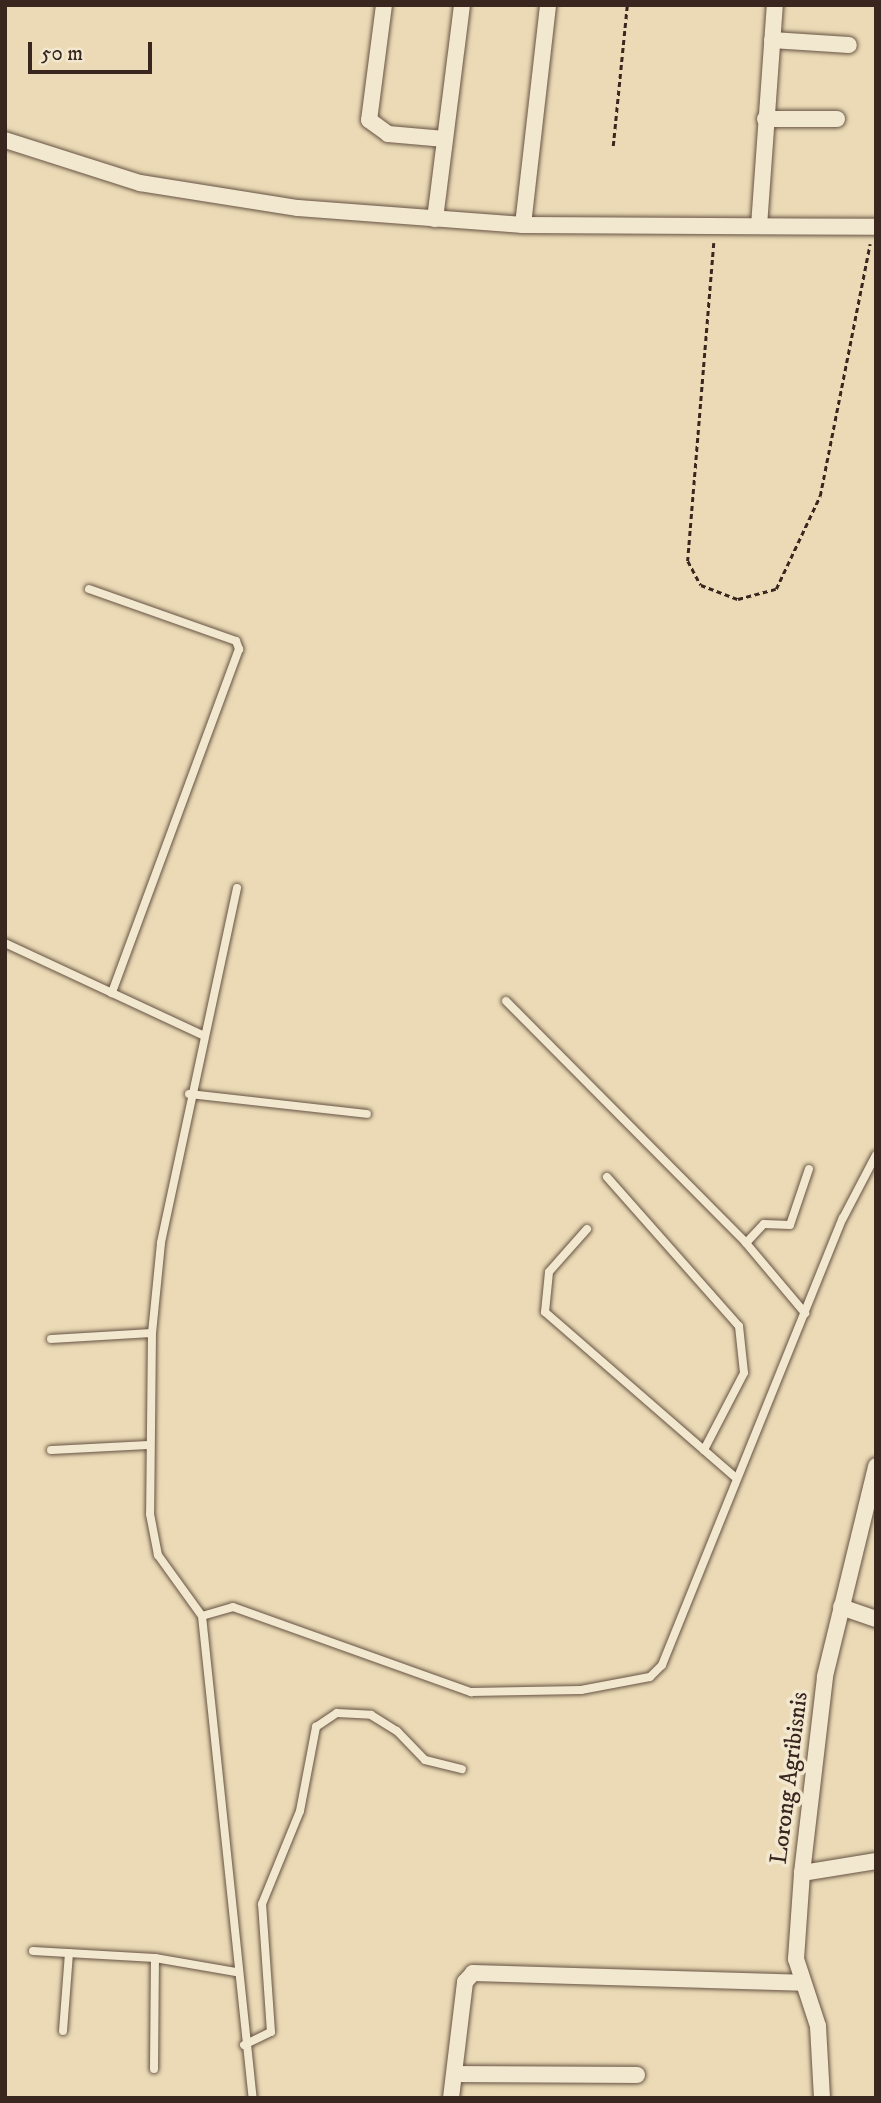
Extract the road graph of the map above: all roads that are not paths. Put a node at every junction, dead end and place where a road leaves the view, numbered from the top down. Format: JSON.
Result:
{"nodes":[{"id":1,"x":384,"y":5,"type":"edge"},
{"id":2,"x":462,"y":5,"type":"edge"},
{"id":3,"x":548,"y":5,"type":"edge"},
{"id":4,"x":775,"y":5,"type":"edge"},
{"id":5,"x":772,"y":40,"type":"junction"},
{"id":6,"x":849,"y":44,"type":"dead end"},
{"id":7,"x":765,"y":119,"type":"junction"},
{"id":8,"x":837,"y":119,"type":"dead end"},
{"id":9,"x":445,"y":139,"type":"junction"},
{"id":10,"x":5,"y":140,"type":"edge"},
{"id":11,"x":435,"y":219,"type":"junction"},
{"id":12,"x":523,"y":225,"type":"junction"},
{"id":13,"x":759,"y":226,"type":"junction"},
{"id":14,"x":875,"y":227,"type":"edge"},
{"id":15,"x":89,"y":589,"type":"dead end"},
{"id":16,"x":237,"y":888,"type":"dead end"},
{"id":17,"x":5,"y":943,"type":"edge"},
{"id":18,"x":113,"y":993,"type":"junction"},
{"id":19,"x":506,"y":1001,"type":"dead end"},
{"id":20,"x":202,"y":1035,"type":"junction"},
{"id":21,"x":189,"y":1094,"type":"junction"},
{"id":22,"x":367,"y":1114,"type":"dead end"},
{"id":23,"x":876,"y":1154,"type":"edge"},
{"id":24,"x":809,"y":1169,"type":"dead end"},
{"id":25,"x":607,"y":1177,"type":"dead end"},
{"id":26,"x":587,"y":1229,"type":"dead end"},
{"id":27,"x":746,"y":1243,"type":"junction"},
{"id":28,"x":805,"y":1313,"type":"junction"},
{"id":29,"x":152,"y":1334,"type":"junction"},
{"id":30,"x":51,"y":1339,"type":"dead end"},
{"id":31,"x":149,"y":1445,"type":"junction"},
{"id":32,"x":51,"y":1450,"type":"dead end"},
{"id":33,"x":704,"y":1450,"type":"junction"},
{"id":34,"x":876,"y":1466,"type":"edge"},
{"id":35,"x":735,"y":1477,"type":"junction"},
{"id":36,"x":841,"y":1607,"type":"junction"},
{"id":37,"x":202,"y":1616,"type":"junction"},
{"id":38,"x":876,"y":1619,"type":"edge"},
{"id":39,"x":462,"y":1769,"type":"dead end"},
{"id":40,"x":876,"y":1861,"type":"edge"},
{"id":41,"x":802,"y":1873,"type":"junction"},
{"id":42,"x":33,"y":1951,"type":"dead end"},
{"id":43,"x":69,"y":1953,"type":"junction"},
{"id":44,"x":155,"y":1958,"type":"junction"},
{"id":45,"x":236,"y":1972,"type":"junction"},
{"id":46,"x":802,"y":1983,"type":"junction"},
{"id":47,"x":63,"y":2031,"type":"dead end"},
{"id":48,"x":244,"y":2045,"type":"junction"},
{"id":49,"x":154,"y":2069,"type":"dead end"},
{"id":50,"x":456,"y":2074,"type":"junction"},
{"id":51,"x":638,"y":2075,"type":"dead end"},
{"id":52,"x":253,"y":2098,"type":"edge"},
{"id":53,"x":451,"y":2098,"type":"edge"},
{"id":54,"x":822,"y":2098,"type":"edge"}],
"edges":[{"from":1,"to":9,"type":"street"},
{"from":2,"to":9,"type":"street"},
{"from":3,"to":12,"type":"street"},
{"from":4,"to":5,"type":"street"},
{"from":5,"to":6,"type":"street"},
{"from":5,"to":7,"type":"street"},
{"from":7,"to":8,"type":"street"},
{"from":7,"to":13,"type":"street"},
{"from":9,"to":11,"type":"street"},
{"from":10,"to":11,"type":"street"},
{"from":11,"to":12,"type":"street"},
{"from":12,"to":13,"type":"street"},
{"from":13,"to":14,"type":"street"},
{"from":15,"to":18,"type":"lane"},
{"from":16,"to":20,"type":"lane"},
{"from":17,"to":18,"type":"lane"},
{"from":18,"to":20,"type":"lane"},
{"from":19,"to":27,"type":"lane"},
{"from":20,"to":21,"type":"lane"},
{"from":21,"to":22,"type":"lane"},
{"from":21,"to":29,"type":"lane"},
{"from":23,"to":28,"type":"lane"},
{"from":24,"to":27,"type":"lane"},
{"from":25,"to":33,"type":"lane"},
{"from":26,"to":33,"type":"lane"},
{"from":27,"to":28,"type":"lane"},
{"from":28,"to":35,"type":"lane"},
{"from":29,"to":30,"type":"lane"},
{"from":29,"to":31,"type":"lane"},
{"from":31,"to":32,"type":"lane"},
{"from":31,"to":37,"type":"lane"},
{"from":33,"to":35,"type":"lane"},
{"from":34,"to":36,"type":"street","name":"Lorong Agribisnis"},
{"from":35,"to":37,"type":"lane"},
{"from":36,"to":38,"type":"street"},
{"from":36,"to":41,"type":"street","name":"Lorong Agribisnis"},
{"from":37,"to":45,"type":"lane"},
{"from":39,"to":48,"type":"lane"},
{"from":40,"to":41,"type":"street"},
{"from":41,"to":46,"type":"street","name":"Lorong Agribisnis"},
{"from":42,"to":43,"type":"lane"},
{"from":43,"to":44,"type":"lane"},
{"from":43,"to":47,"type":"lane"},
{"from":44,"to":45,"type":"lane"},
{"from":44,"to":49,"type":"lane"},
{"from":45,"to":48,"type":"lane"},
{"from":46,"to":50,"type":"street"},
{"from":46,"to":54,"type":"street","name":"Lorong Agribisnis"},
{"from":48,"to":52,"type":"lane"},
{"from":50,"to":51,"type":"street"},
{"from":50,"to":53,"type":"street"}]}
